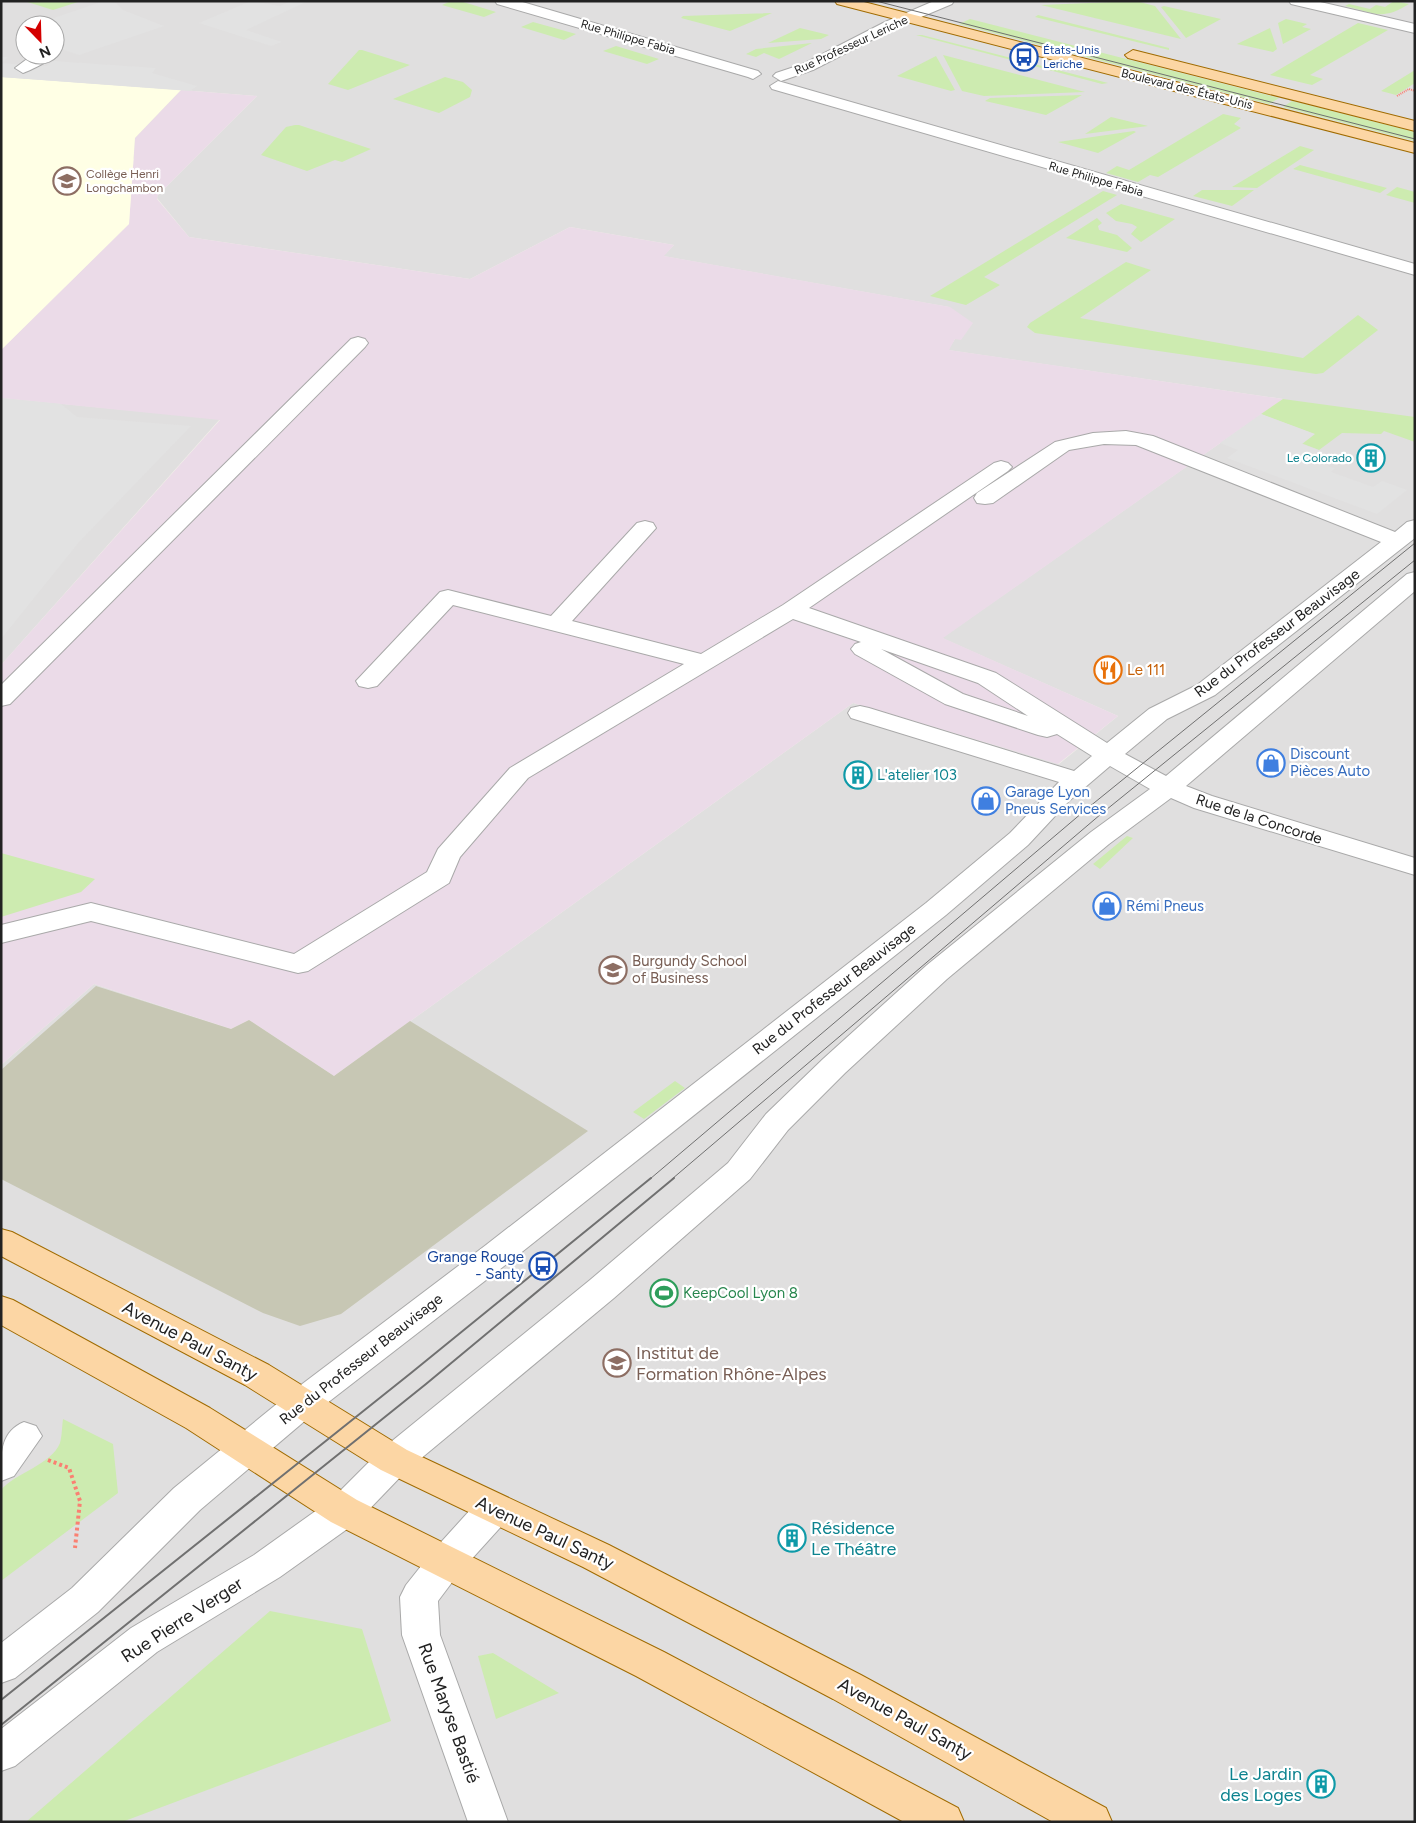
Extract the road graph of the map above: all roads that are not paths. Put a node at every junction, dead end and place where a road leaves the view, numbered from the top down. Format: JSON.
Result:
{"nodes":[{"id":1,"x":502,"y":1,"type":"edge"},
{"id":2,"x":842,"y":1,"type":"edge"},
{"id":3,"x":919,"y":1,"type":"edge"},
{"id":4,"x":1296,"y":1,"type":"edge"},
{"id":5,"x":942,"y":3,"type":"edge"},
{"id":6,"x":962,"y":12,"type":"dead end"},
{"id":7,"x":1415,"y":15,"type":"edge"},
{"id":8,"x":909,"y":18,"type":"junction"},
{"id":9,"x":1398,"y":25,"type":"junction"},
{"id":10,"x":1415,"y":29,"type":"edge"},
{"id":11,"x":1118,"y":51,"type":"dead end"},
{"id":12,"x":27,"y":65,"type":"edge"},
{"id":13,"x":23,"y":68,"type":"dead end"},
{"id":14,"x":779,"y":81,"type":"junction"},
{"id":15,"x":1415,"y":126,"type":"edge"},
{"id":16,"x":1415,"y":148,"type":"edge"},
{"id":17,"x":1415,"y":270,"type":"edge"},
{"id":18,"x":358,"y":343,"type":"dead end"},
{"id":19,"x":1000,"y":467,"type":"dead end"},
{"id":20,"x":645,"y":528,"type":"dead end"},
{"id":21,"x":1406,"y":534,"type":"edge"},
{"id":22,"x":882,"y":568,"type":"dead end"},
{"id":23,"x":1415,"y":579,"type":"edge"},
{"id":24,"x":791,"y":610,"type":"junction"},
{"id":25,"x":556,"y":624,"type":"junction"},
{"id":26,"x":706,"y":662,"type":"junction"},
{"id":27,"x":368,"y":681,"type":"dead end"},
{"id":28,"x":1,"y":699,"type":"edge"},
{"id":29,"x":860,"y":713,"type":"dead end"},
{"id":30,"x":1110,"y":754,"type":"junction"},
{"id":31,"x":1078,"y":780,"type":"junction"},
{"id":32,"x":1168,"y":788,"type":"junction"},
{"id":33,"x":1415,"y":867,"type":"edge"},
{"id":34,"x":1,"y":934,"type":"edge"},
{"id":35,"x":1,"y":1241,"type":"edge"},
{"id":36,"x":1,"y":1309,"type":"edge"},
{"id":37,"x":301,"y":1404,"type":"junction"},
{"id":38,"x":248,"y":1448,"type":"junction"},
{"id":39,"x":394,"y":1460,"type":"junction"},
{"id":40,"x":494,"y":1509,"type":"junction"},
{"id":41,"x":344,"y":1511,"type":"junction"},
{"id":42,"x":446,"y":1562,"type":"junction"},
{"id":43,"x":1,"y":1666,"type":"edge"},
{"id":44,"x":1,"y":1753,"type":"edge"},
{"id":45,"x":488,"y":1822,"type":"edge"},
{"id":46,"x":944,"y":1822,"type":"edge"},
{"id":47,"x":1092,"y":1822,"type":"edge"}],
"edges":[{"from":1,"to":14,"type":"street","name":"Rue Philippe Fabia"},
{"from":2,"to":8,"type":"main road","name":"Boulevard des États-Unis"},
{"from":3,"to":5,"type":"main road"},
{"from":4,"to":9,"type":"street"},
{"from":5,"to":6,"type":"main road"},
{"from":5,"to":8,"type":"street","name":"Rue Professeur Leriche"},
{"from":7,"to":9,"type":"street"},
{"from":8,"to":14,"type":"street","name":"Rue Professeur Leriche"},
{"from":8,"to":16,"type":"main road","name":"Boulevard des États-Unis"},
{"from":9,"to":10,"type":"street"},
{"from":11,"to":15,"type":"main road","name":"Boulevard des États-Unis"},
{"from":12,"to":13,"type":"street"},
{"from":14,"to":17,"type":"street","name":"Rue Philippe Fabia"},
{"from":18,"to":28,"type":"street"},
{"from":19,"to":24,"type":"street"},
{"from":20,"to":25,"type":"street"},
{"from":21,"to":22,"type":"street"},
{"from":21,"to":30,"type":"street","name":"Rue du Professeur Beauvisage"},
{"from":23,"to":32,"type":"street"},
{"from":24,"to":26,"type":"street"},
{"from":24,"to":30,"type":"street","name":"Rue de la Concorde"},
{"from":25,"to":26,"type":"street"},
{"from":25,"to":27,"type":"street"},
{"from":26,"to":34,"type":"street"},
{"from":29,"to":31,"type":"street"},
{"from":30,"to":31,"type":"street","name":"Rue du Professeur Beauvisage"},
{"from":30,"to":32,"type":"street","name":"Rue de la Concorde"},
{"from":31,"to":37,"type":"street","name":"Rue du Professeur Beauvisage"},
{"from":32,"to":33,"type":"street","name":"Rue de la Concorde"},
{"from":32,"to":39,"type":"street"},
{"from":35,"to":37,"type":"main road","name":"Avenue Paul Santy"},
{"from":36,"to":38,"type":"main road"},
{"from":37,"to":38,"type":"street","name":"Rue du Professeur Beauvisage"},
{"from":37,"to":39,"type":"main road","name":"Avenue Paul Santy"},
{"from":38,"to":41,"type":"main road"},
{"from":38,"to":43,"type":"street"},
{"from":39,"to":40,"type":"main road","name":"Avenue Paul Santy"},
{"from":39,"to":41,"type":"street"},
{"from":40,"to":42,"type":"street","name":"Rue Maryse Bastié"},
{"from":40,"to":47,"type":"main road","name":"Avenue Paul Santy"},
{"from":41,"to":42,"type":"main road"},
{"from":41,"to":44,"type":"street","name":"Rue Pierre Verger"},
{"from":42,"to":45,"type":"street","name":"Rue Maryse Bastié"},
{"from":42,"to":46,"type":"main road"}]}
